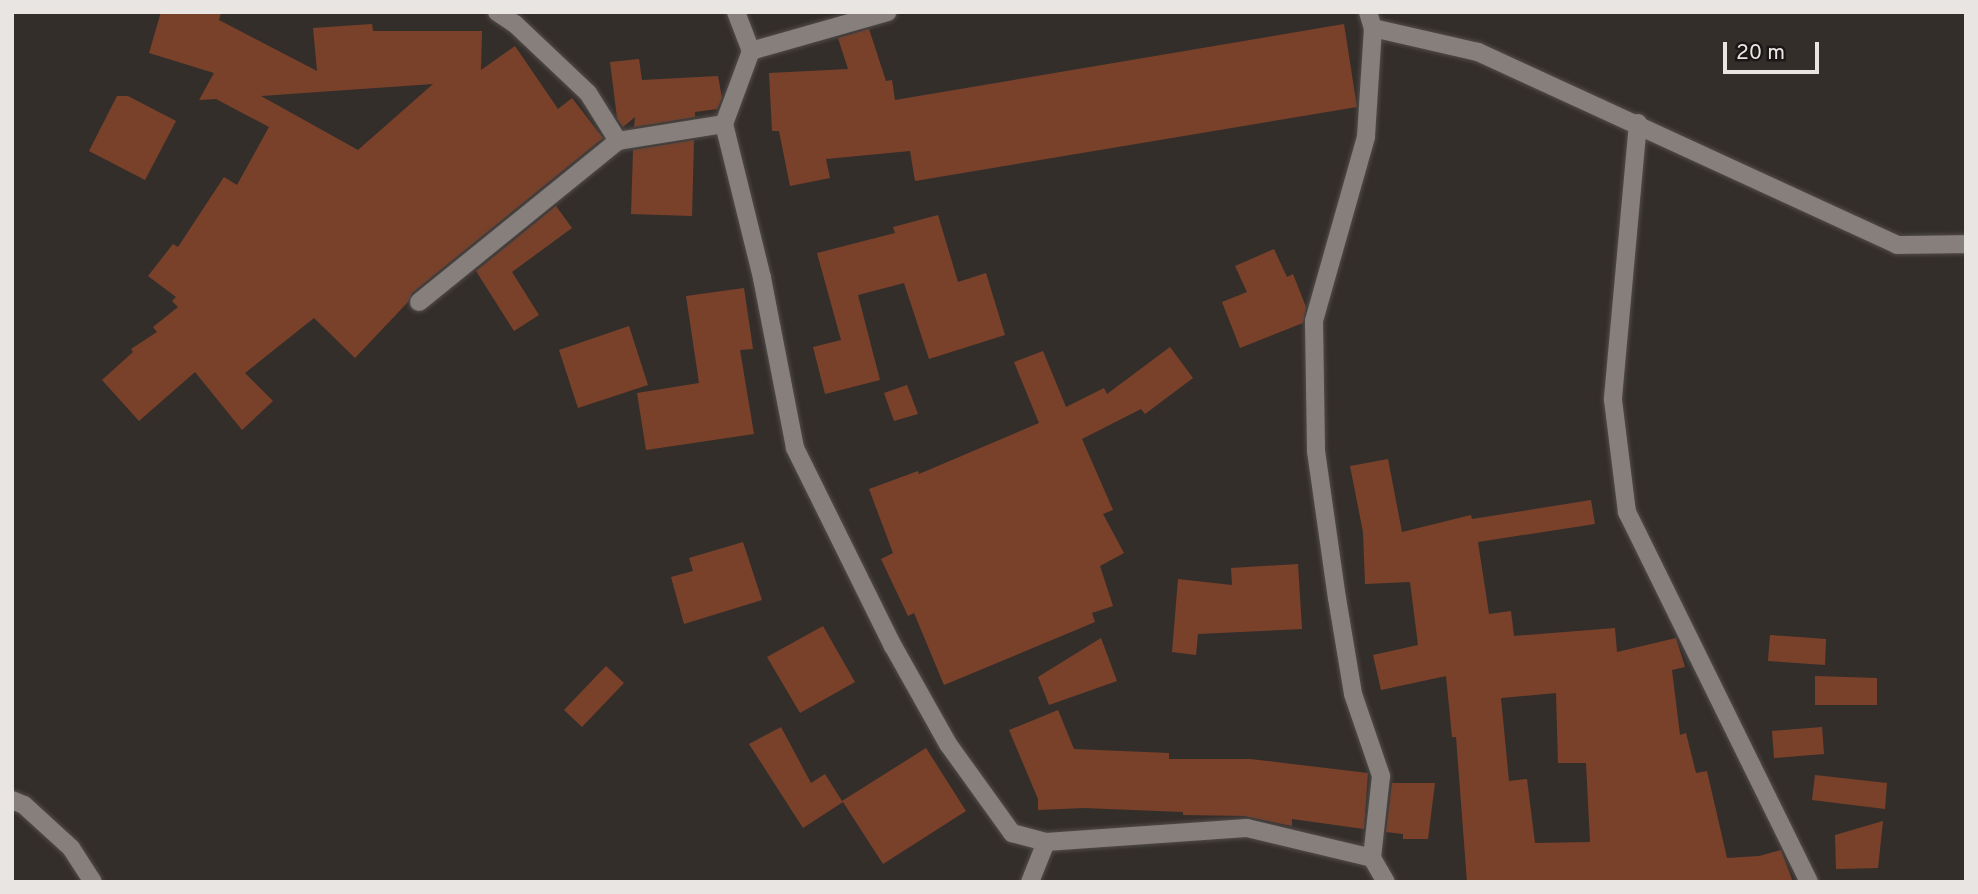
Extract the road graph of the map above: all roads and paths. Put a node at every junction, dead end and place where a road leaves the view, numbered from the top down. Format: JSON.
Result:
{"nodes":[{"id":1,"x":497,"y":12,"type":"edge"},
{"id":2,"x":736,"y":12,"type":"edge"},
{"id":3,"x":888,"y":12,"type":"edge"},
{"id":4,"x":1370,"y":20,"type":"edge"},
{"id":5,"x":751,"y":51,"type":"junction"},
{"id":6,"x":724,"y":124,"type":"junction"},
{"id":7,"x":1638,"y":124,"type":"junction"},
{"id":8,"x":618,"y":141,"type":"junction"},
{"id":9,"x":1966,"y":244,"type":"edge"},
{"id":10,"x":419,"y":302,"type":"dead end"},
{"id":11,"x":12,"y":800,"type":"edge"},
{"id":12,"x":1045,"y":842,"type":"junction"},
{"id":13,"x":1372,"y":858,"type":"junction"},
{"id":14,"x":93,"y":882,"type":"edge"},
{"id":15,"x":1030,"y":882,"type":"edge"},
{"id":16,"x":1386,"y":882,"type":"edge"},
{"id":17,"x":1809,"y":882,"type":"edge"}],
"edges":[{"from":1,"to":8,"type":"street"},
{"from":2,"to":5,"type":"street"},
{"from":3,"to":5,"type":"street"},
{"from":4,"to":7,"type":"street"},
{"from":4,"to":13,"type":"street"},
{"from":5,"to":6,"type":"street"},
{"from":6,"to":8,"type":"street"},
{"from":6,"to":12,"type":"street"},
{"from":7,"to":9,"type":"street"},
{"from":7,"to":17,"type":"street"},
{"from":8,"to":10,"type":"street"},
{"from":11,"to":14,"type":"street"},
{"from":12,"to":13,"type":"street"},
{"from":12,"to":15,"type":"street"},
{"from":13,"to":16,"type":"street"}]}
